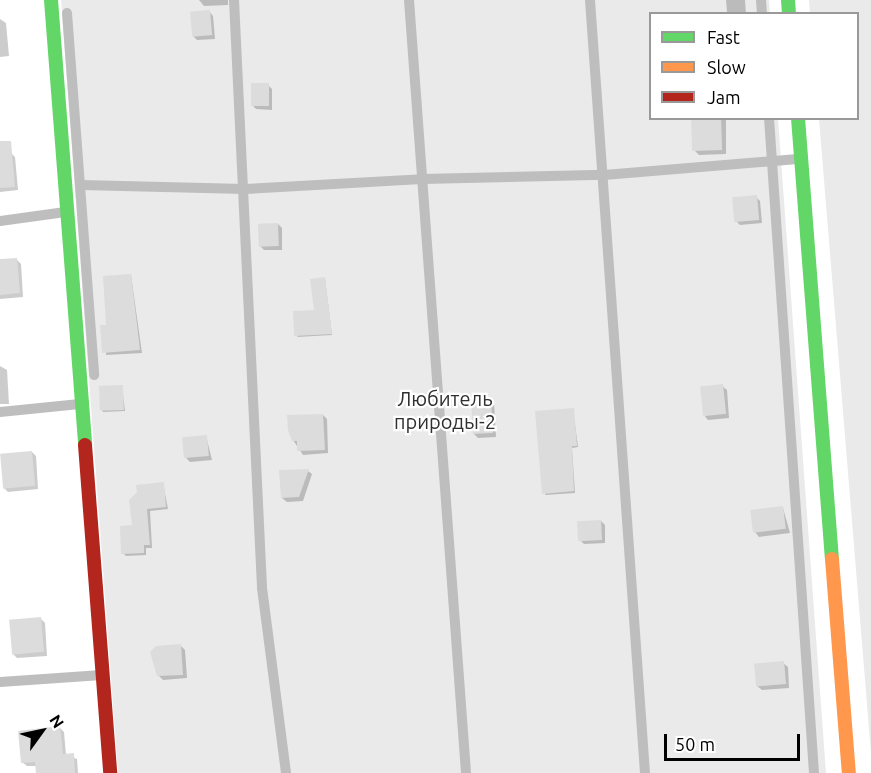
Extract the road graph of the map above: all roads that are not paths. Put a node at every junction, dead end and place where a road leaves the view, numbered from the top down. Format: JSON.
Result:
{"nodes":[{"id":1,"x":51,"y":0,"type":"edge"},
{"id":2,"x":66,"y":0,"type":"edge"},
{"id":3,"x":234,"y":0,"type":"edge"},
{"id":4,"x":409,"y":0,"type":"edge"},
{"id":5,"x":590,"y":0,"type":"edge"},
{"id":6,"x":769,"y":120,"type":"edge"},
{"id":7,"x":798,"y":120,"type":"edge"},
{"id":8,"x":801,"y":159,"type":"junction"},
{"id":9,"x":772,"y":162,"type":"junction"},
{"id":10,"x":604,"y":175,"type":"junction"},
{"id":11,"x":422,"y":179,"type":"junction"},
{"id":12,"x":81,"y":185,"type":"junction"},
{"id":13,"x":244,"y":189,"type":"junction"},
{"id":14,"x":66,"y":212,"type":"junction"},
{"id":15,"x":0,"y":220,"type":"edge"},
{"id":16,"x":95,"y":383,"type":"dead end"},
{"id":17,"x":81,"y":404,"type":"junction"},
{"id":18,"x":0,"y":412,"type":"edge"},
{"id":19,"x":102,"y":675,"type":"junction"},
{"id":20,"x":0,"y":682,"type":"edge"},
{"id":21,"x":110,"y":773,"type":"edge"},
{"id":22,"x":286,"y":773,"type":"edge"},
{"id":23,"x":466,"y":773,"type":"edge"},
{"id":24,"x":645,"y":773,"type":"edge"},
{"id":25,"x":814,"y":773,"type":"edge"},
{"id":26,"x":849,"y":773,"type":"edge"}],
"edges":[{"from":1,"to":14,"type":"street"},
{"from":2,"to":12,"type":"lane"},
{"from":3,"to":13,"type":"lane"},
{"from":4,"to":11,"type":"lane"},
{"from":5,"to":10,"type":"lane"},
{"from":6,"to":9,"type":"lane"},
{"from":7,"to":8,"type":"street"},
{"from":8,"to":9,"type":"lane"},
{"from":8,"to":26,"type":"street"},
{"from":9,"to":10,"type":"lane"},
{"from":9,"to":25,"type":"lane"},
{"from":10,"to":11,"type":"lane"},
{"from":10,"to":24,"type":"lane"},
{"from":11,"to":13,"type":"lane"},
{"from":11,"to":23,"type":"lane"},
{"from":12,"to":13,"type":"lane"},
{"from":12,"to":16,"type":"lane"},
{"from":13,"to":22,"type":"lane"},
{"from":14,"to":15,"type":"lane"},
{"from":14,"to":17,"type":"street"},
{"from":17,"to":18,"type":"lane"},
{"from":17,"to":19,"type":"street"},
{"from":19,"to":20,"type":"lane"},
{"from":19,"to":21,"type":"street"}]}
